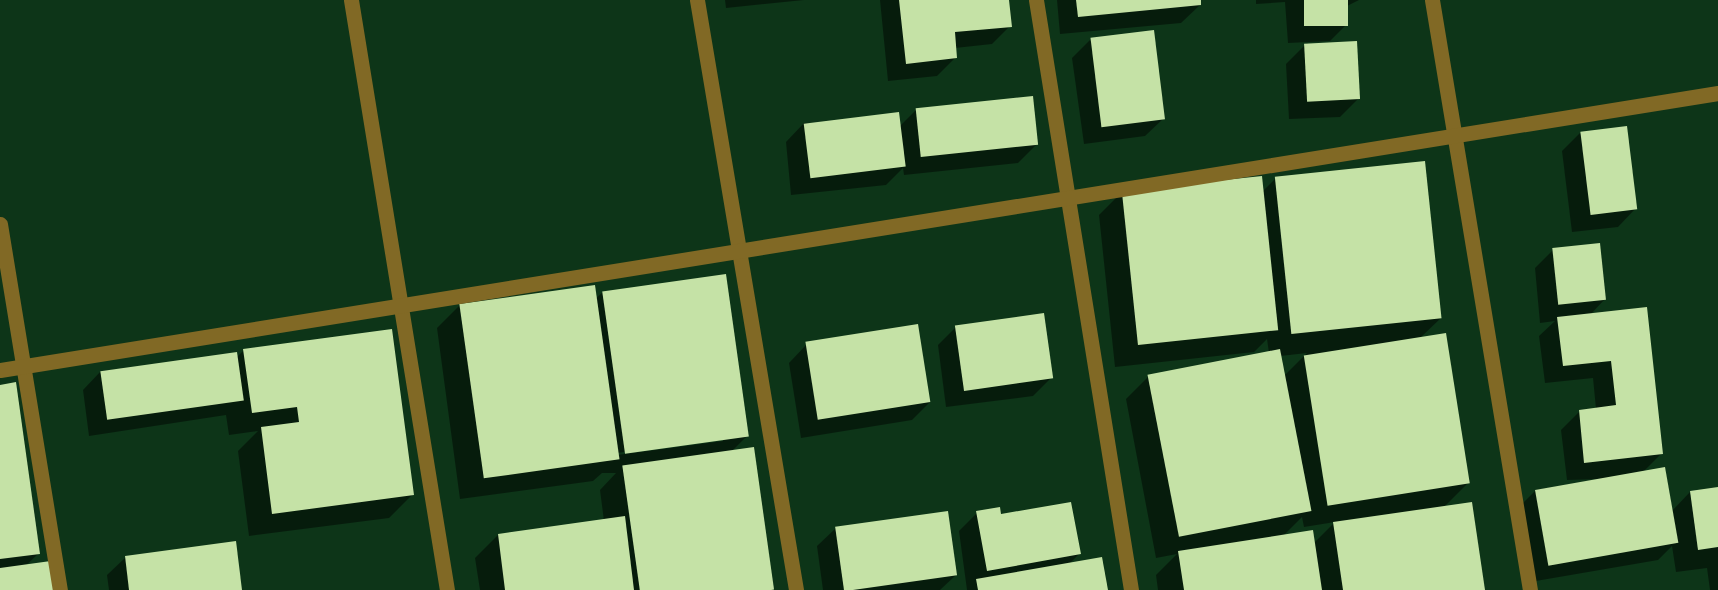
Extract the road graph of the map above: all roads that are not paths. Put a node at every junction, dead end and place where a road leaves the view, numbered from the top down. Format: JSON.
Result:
{"nodes":[{"id":1,"x":351,"y":0,"type":"edge"},
{"id":2,"x":697,"y":0,"type":"edge"},
{"id":3,"x":1036,"y":0,"type":"edge"},
{"id":4,"x":1432,"y":0,"type":"edge"},
{"id":5,"x":1718,"y":93,"type":"edge"},
{"id":6,"x":1454,"y":135,"type":"junction"},
{"id":7,"x":1068,"y":198,"type":"junction"},
{"id":8,"x":0,"y":224,"type":"edge"},
{"id":9,"x":740,"y":250,"type":"junction"},
{"id":10,"x":400,"y":305,"type":"junction"},
{"id":11,"x":23,"y":366,"type":"junction"},
{"id":12,"x":0,"y":370,"type":"edge"},
{"id":13,"x":60,"y":590,"type":"edge"},
{"id":14,"x":447,"y":590,"type":"edge"},
{"id":15,"x":796,"y":590,"type":"edge"},
{"id":16,"x":1131,"y":590,"type":"edge"},
{"id":17,"x":1530,"y":590,"type":"edge"}],
"edges":[{"from":1,"to":10,"type":"street"},
{"from":2,"to":9,"type":"street"},
{"from":3,"to":7,"type":"street"},
{"from":4,"to":6,"type":"street"},
{"from":5,"to":6,"type":"street"},
{"from":6,"to":7,"type":"street"},
{"from":6,"to":17,"type":"street"},
{"from":7,"to":9,"type":"street"},
{"from":7,"to":16,"type":"street"},
{"from":8,"to":11,"type":"street"},
{"from":9,"to":10,"type":"street"},
{"from":9,"to":15,"type":"street"},
{"from":10,"to":11,"type":"street"},
{"from":10,"to":14,"type":"street"},
{"from":11,"to":12,"type":"street"},
{"from":11,"to":13,"type":"street"}]}
